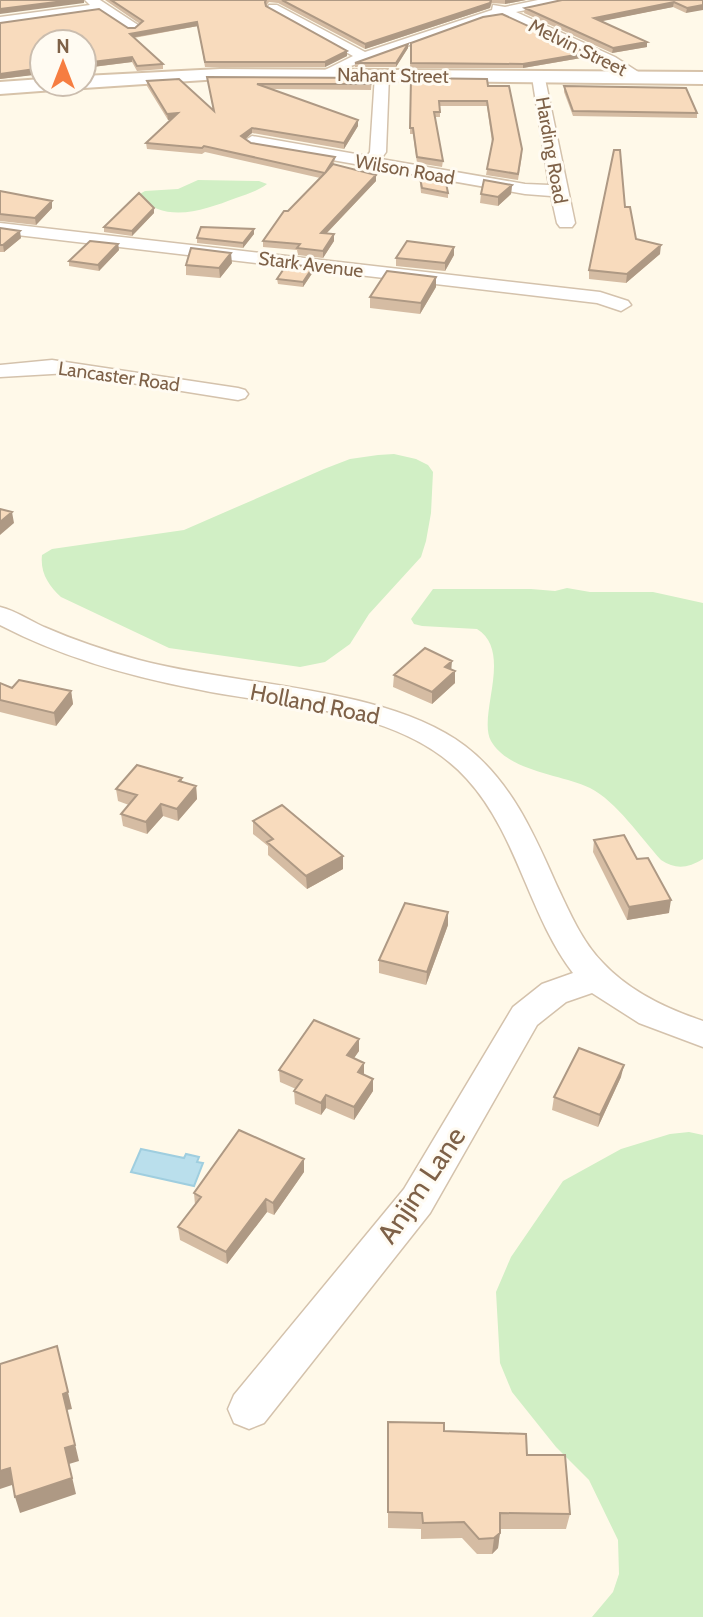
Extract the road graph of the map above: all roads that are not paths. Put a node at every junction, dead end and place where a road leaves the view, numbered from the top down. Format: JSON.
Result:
{"nodes":[{"id":1,"x":479,"y":0,"type":"edge"},
{"id":2,"x":556,"y":0,"type":"edge"},
{"id":3,"x":97,"y":4,"type":"edge"},
{"id":4,"x":273,"y":8,"type":"edge"},
{"id":5,"x":503,"y":10,"type":"junction"},
{"id":6,"x":0,"y":21,"type":"edge"},
{"id":7,"x":134,"y":27,"type":"edge"},
{"id":8,"x":363,"y":56,"type":"junction"},
{"id":9,"x":328,"y":75,"type":"junction"},
{"id":10,"x":382,"y":75,"type":"junction"},
{"id":11,"x":539,"y":77,"type":"junction"},
{"id":12,"x":638,"y":78,"type":"junction"},
{"id":13,"x":703,"y":78,"type":"edge"},
{"id":14,"x":98,"y":81,"type":"edge"},
{"id":15,"x":28,"y":86,"type":"edge"},
{"id":16,"x":0,"y":88,"type":"edge"},
{"id":17,"x":252,"y":141,"type":"edge"},
{"id":18,"x":371,"y":162,"type":"junction"},
{"id":19,"x":558,"y":191,"type":"junction"},
{"id":20,"x":566,"y":223,"type":"dead end"},
{"id":21,"x":0,"y":228,"type":"edge"},
{"id":22,"x":621,"y":305,"type":"dead end"},
{"id":23,"x":0,"y":371,"type":"edge"},
{"id":24,"x":238,"y":394,"type":"dead end"},
{"id":25,"x":0,"y":615,"type":"edge"},
{"id":26,"x":598,"y":978,"type":"junction"},
{"id":27,"x":703,"y":1034,"type":"edge"},
{"id":28,"x":249,"y":1409,"type":"dead end"}],
"edges":[{"from":1,"to":5,"type":"street","name":"Melvin Street"},
{"from":2,"to":5,"type":"street"},
{"from":3,"to":6,"type":"street"},
{"from":3,"to":7,"type":"street"},
{"from":4,"to":8,"type":"street"},
{"from":5,"to":8,"type":"street"},
{"from":5,"to":12,"type":"street","name":"Melvin Street"},
{"from":8,"to":9,"type":"street"},
{"from":9,"to":10,"type":"main road","name":"Nahant Street"},
{"from":9,"to":14,"type":"main road","name":"Nahant Street"},
{"from":10,"to":11,"type":"main road","name":"Nahant Street"},
{"from":10,"to":18,"type":"street"},
{"from":11,"to":12,"type":"main road","name":"Nahant Street"},
{"from":11,"to":19,"type":"street","name":"Harding Road"},
{"from":12,"to":13,"type":"main road","name":"Nahant Street"},
{"from":15,"to":16,"type":"main road"},
{"from":17,"to":18,"type":"street","name":"Wilson Road"},
{"from":18,"to":19,"type":"street","name":"Wilson Road"},
{"from":19,"to":20,"type":"street","name":"Harding Road"},
{"from":21,"to":22,"type":"street","name":"Stark Avenue"},
{"from":23,"to":24,"type":"street","name":"Lancaster Road"},
{"from":25,"to":26,"type":"street","name":"Holland Road"},
{"from":26,"to":27,"type":"street","name":"Holland Road"},
{"from":26,"to":28,"type":"street","name":"Anjim Lane"}]}
